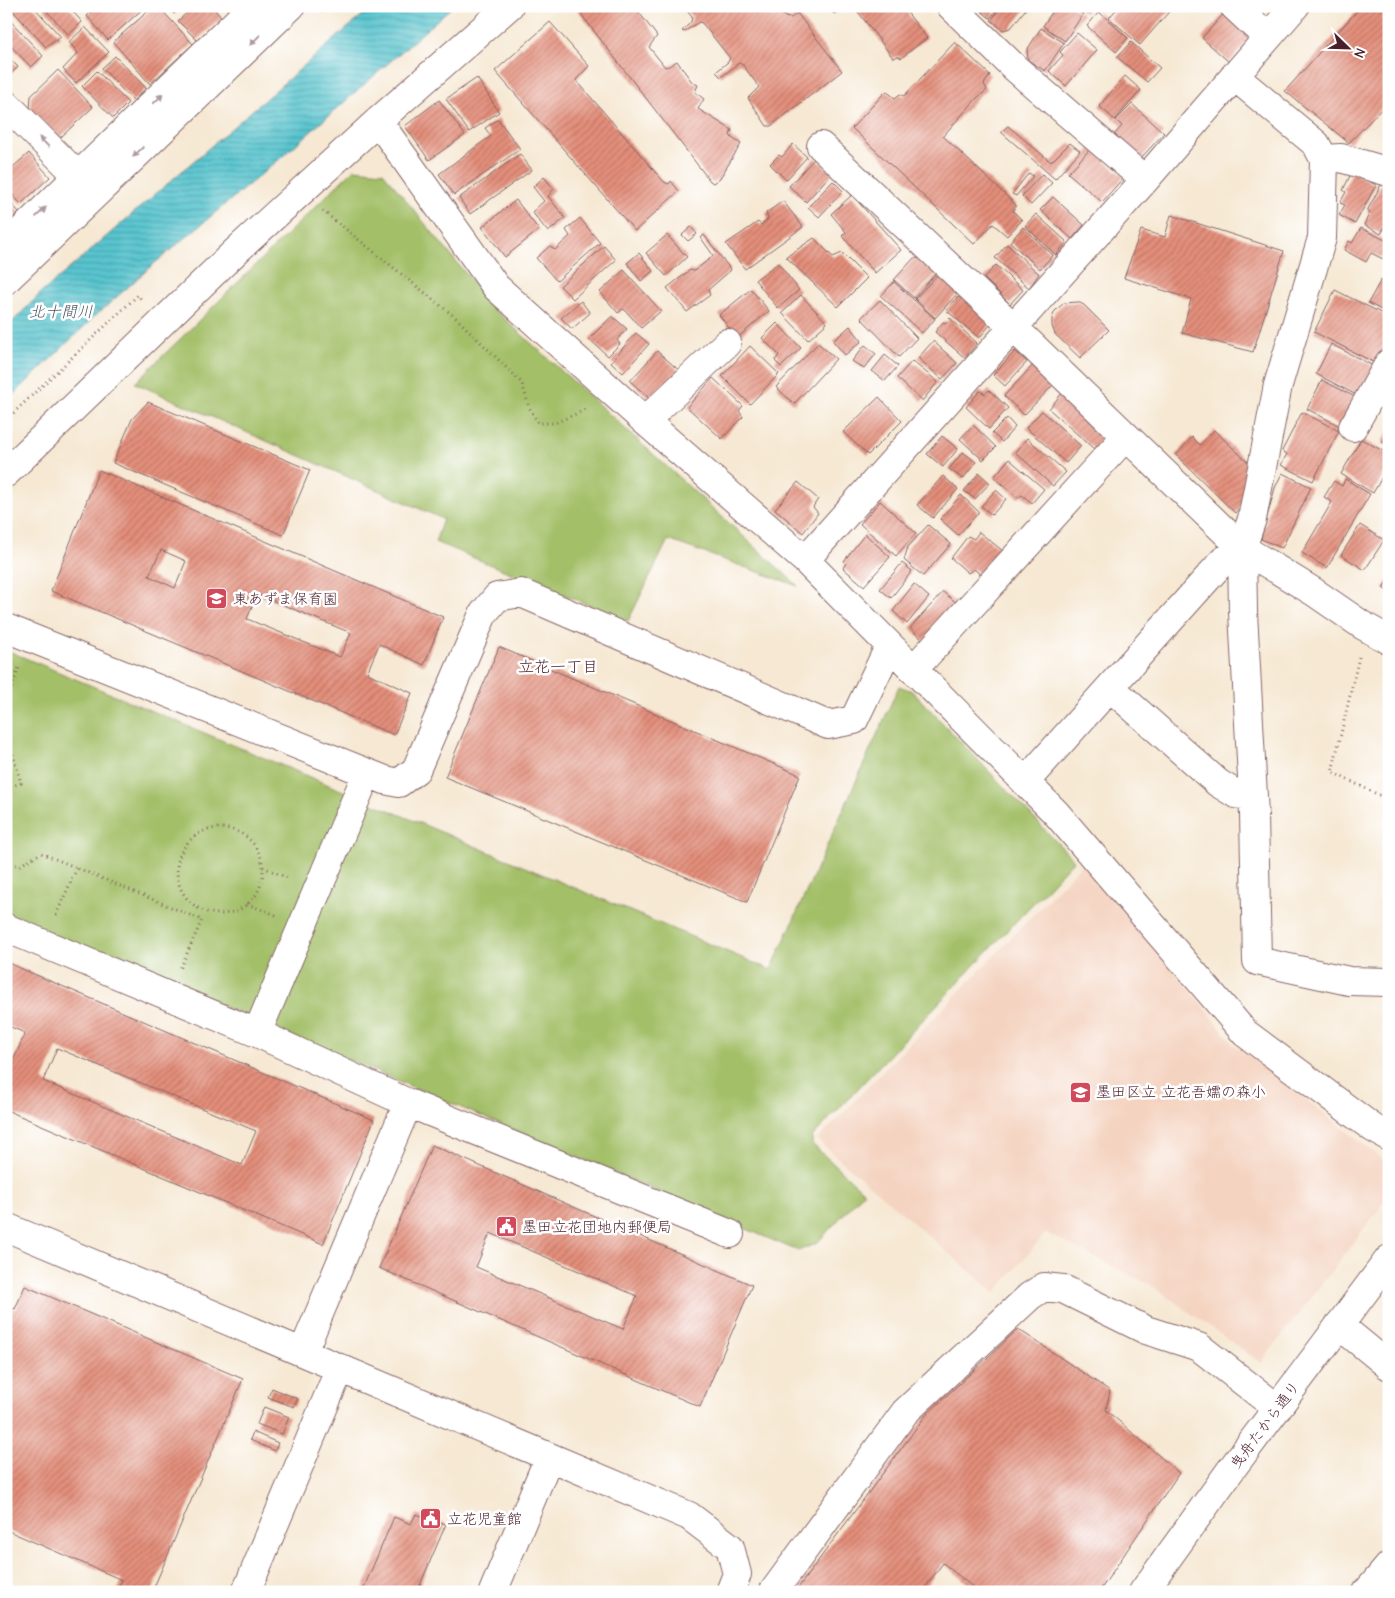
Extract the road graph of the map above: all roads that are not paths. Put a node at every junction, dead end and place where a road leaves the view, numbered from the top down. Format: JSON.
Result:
{"nodes":[{"id":1,"x":253,"y":6,"type":"edge"},
{"id":2,"x":291,"y":6,"type":"edge"},
{"id":3,"x":509,"y":6,"type":"edge"},
{"id":4,"x":952,"y":6,"type":"edge"},
{"id":5,"x":1234,"y":6,"type":"edge"},
{"id":6,"x":1294,"y":6,"type":"edge"},
{"id":7,"x":1267,"y":37,"type":"junction"},
{"id":8,"x":1234,"y":76,"type":"junction"},
{"id":9,"x":6,"y":104,"type":"edge"},
{"id":10,"x":378,"y":122,"type":"junction"},
{"id":11,"x":821,"y":146,"type":"dead end"},
{"id":12,"x":1324,"y":159,"type":"junction"},
{"id":13,"x":1389,"y":172,"type":"edge"},
{"id":14,"x":78,"y":176,"type":"junction"},
{"id":15,"x":1145,"y":180,"type":"junction"},
{"id":16,"x":6,"y":246,"type":"edge"},
{"id":17,"x":6,"y":280,"type":"edge"},
{"id":18,"x":1014,"y":328,"type":"junction"},
{"id":19,"x":727,"y":343,"type":"dead end"},
{"id":20,"x":1389,"y":364,"type":"edge"},
{"id":21,"x":645,"y":421,"type":"junction"},
{"id":22,"x":1353,"y":427,"type":"dead end"},
{"id":23,"x":1126,"y":436,"type":"junction"},
{"id":24,"x":6,"y":473,"type":"edge"},
{"id":25,"x":1242,"y":548,"type":"junction"},
{"id":26,"x":805,"y":560,"type":"junction"},
{"id":27,"x":18,"y":634,"type":"edge"},
{"id":28,"x":1389,"y":640,"type":"edge"},
{"id":29,"x":890,"y":647,"type":"junction"},
{"id":30,"x":913,"y":670,"type":"junction"},
{"id":31,"x":1111,"y":688,"type":"junction"},
{"id":32,"x":367,"y":773,"type":"junction"},
{"id":33,"x":1026,"y":782,"type":"junction"},
{"id":34,"x":1253,"y":798,"type":"junction"},
{"id":35,"x":6,"y":928,"type":"edge"},
{"id":36,"x":1389,"y":982,"type":"edge"},
{"id":37,"x":257,"y":1033,"type":"junction"},
{"id":38,"x":408,"y":1103,"type":"junction"},
{"id":39,"x":1389,"y":1137,"type":"edge"},
{"id":40,"x":6,"y":1228,"type":"edge"},
{"id":41,"x":730,"y":1234,"type":"dead end"},
{"id":42,"x":1388,"y":1261,"type":"edge"},
{"id":43,"x":1339,"y":1326,"type":"junction"},
{"id":44,"x":304,"y":1352,"type":"junction"},
{"id":45,"x":1389,"y":1366,"type":"edge"},
{"id":46,"x":340,"y":1368,"type":"junction"},
{"id":47,"x":1277,"y":1408,"type":"junction"},
{"id":48,"x":549,"y":1457,"type":"junction"},
{"id":49,"x":1389,"y":1566,"type":"edge"},
{"id":50,"x":246,"y":1592,"type":"edge"},
{"id":51,"x":493,"y":1592,"type":"edge"},
{"id":52,"x":730,"y":1592,"type":"edge"},
{"id":53,"x":773,"y":1592,"type":"edge"},
{"id":54,"x":1143,"y":1592,"type":"edge"},
{"id":55,"x":1367,"y":1592,"type":"edge"}],
"edges":[{"from":14,"to":1,"type":"street","one_way":true},
{"from":2,"to":17,"type":"street","one_way":true},
{"from":3,"to":10,"type":"street"},
{"from":4,"to":15,"type":"street"},
{"from":5,"to":7,"type":"street"},
{"from":6,"to":7,"type":"street"},
{"from":7,"to":8,"type":"street"},
{"from":8,"to":12,"type":"street"},
{"from":8,"to":15,"type":"street"},
{"from":14,"to":9,"type":"street","one_way":true},
{"from":10,"to":21,"type":"street"},
{"from":10,"to":24,"type":"street"},
{"from":11,"to":18,"type":"street"},
{"from":12,"to":13,"type":"street"},
{"from":12,"to":25,"type":"street"},
{"from":16,"to":14,"type":"street","one_way":true},
{"from":15,"to":18,"type":"street"},
{"from":18,"to":23,"type":"street"},
{"from":18,"to":26,"type":"street"},
{"from":19,"to":21,"type":"street"},
{"from":20,"to":22,"type":"street"},
{"from":21,"to":26,"type":"street"},
{"from":23,"to":25,"type":"street"},
{"from":23,"to":30,"type":"street"},
{"from":25,"to":28,"type":"street"},
{"from":25,"to":31,"type":"street"},
{"from":25,"to":34,"type":"street"},
{"from":26,"to":29,"type":"street"},
{"from":27,"to":32,"type":"street"},
{"from":29,"to":30,"type":"street"},
{"from":29,"to":32,"type":"street"},
{"from":30,"to":33,"type":"street"},
{"from":31,"to":33,"type":"street"},
{"from":31,"to":34,"type":"street"},
{"from":32,"to":37,"type":"street"},
{"from":33,"to":39,"type":"street"},
{"from":34,"to":36,"type":"street"},
{"from":35,"to":37,"type":"street"},
{"from":37,"to":38,"type":"street"},
{"from":38,"to":41,"type":"street"},
{"from":38,"to":44,"type":"street"},
{"from":40,"to":44,"type":"street"},
{"from":42,"to":43,"type":"street","name":"曳舟たから通り"},
{"from":43,"to":45,"type":"street"},
{"from":43,"to":47,"type":"street","name":"曳舟たから通り"},
{"from":44,"to":46,"type":"street"},
{"from":46,"to":48,"type":"street"},
{"from":46,"to":50,"type":"street"},
{"from":47,"to":53,"type":"street"},
{"from":47,"to":54,"type":"street","name":"曳舟たから通り"},
{"from":48,"to":51,"type":"street"},
{"from":48,"to":52,"type":"street"},
{"from":49,"to":55,"type":"street"}]}
